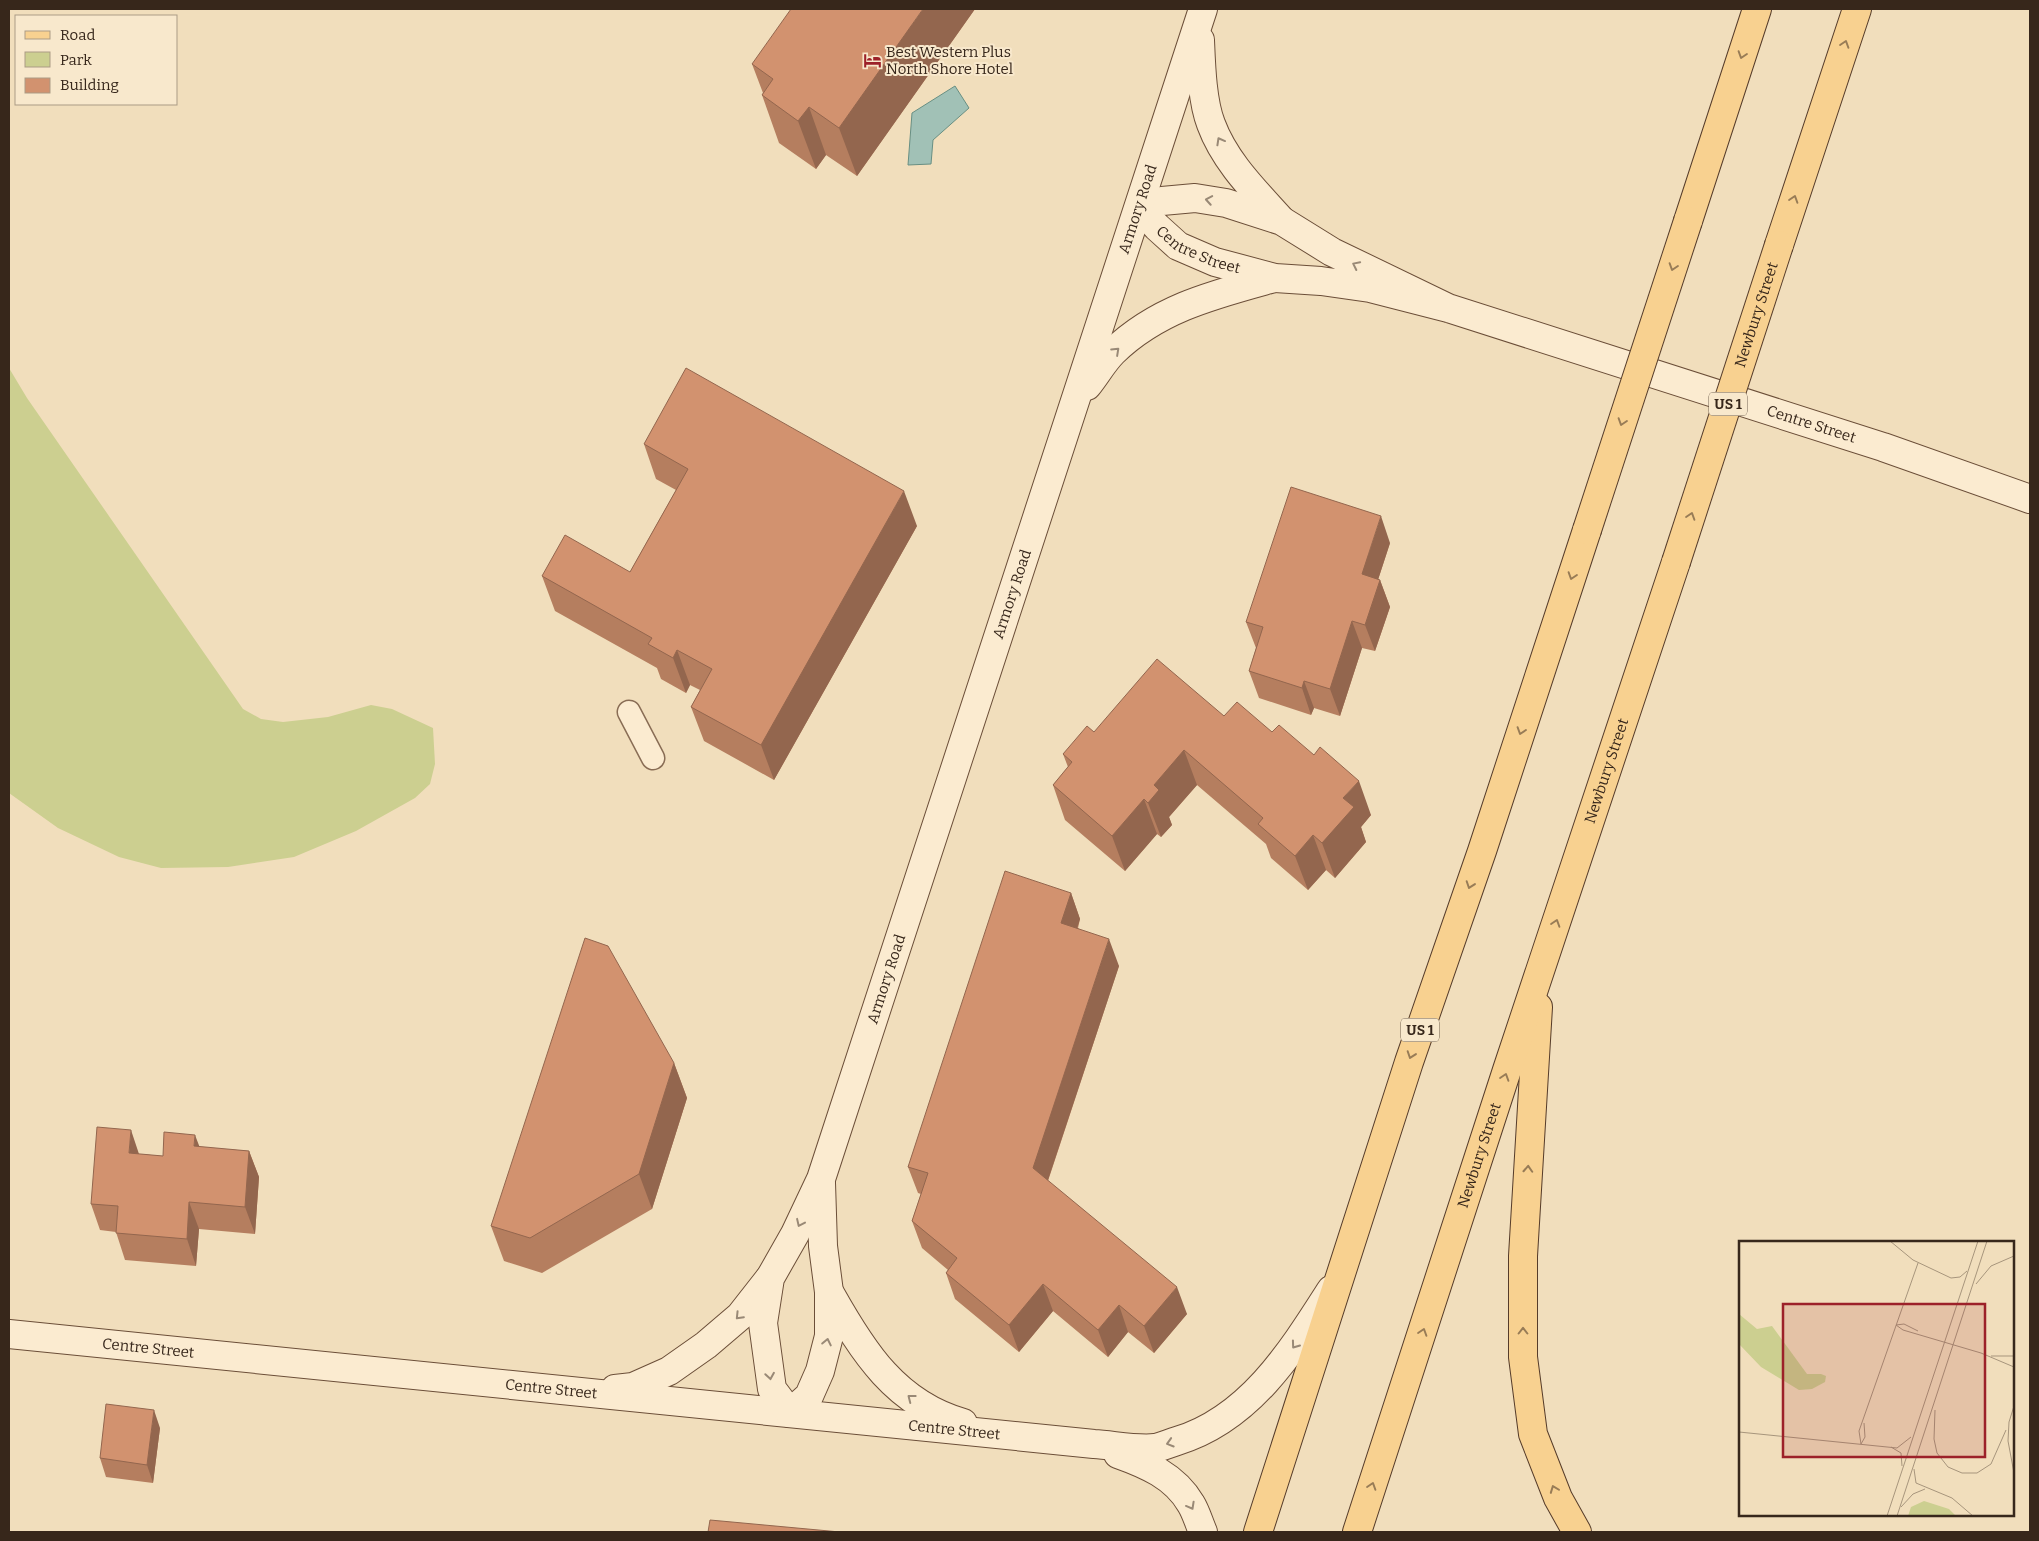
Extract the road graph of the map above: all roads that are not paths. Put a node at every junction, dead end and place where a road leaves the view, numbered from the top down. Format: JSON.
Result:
{"nodes":[{"id":1,"x":1757,"y":9,"type":"edge"},
{"id":2,"x":1857,"y":9,"type":"edge"},
{"id":3,"x":1201,"y":16,"type":"edge"},
{"id":4,"x":1139,"y":207,"type":"junction"},
{"id":5,"x":1282,"y":221,"type":"junction"},
{"id":6,"x":1275,"y":278,"type":"junction"},
{"id":7,"x":1448,"y":308,"type":"junction"},
{"id":8,"x":1074,"y":403,"type":"junction"},
{"id":9,"x":2030,"y":499,"type":"edge"},
{"id":10,"x":629,"y":712,"type":"dead end"},
{"id":11,"x":653,"y":758,"type":"dead end"},
{"id":12,"x":1540,"y":971,"type":"junction"},
{"id":13,"x":821,"y":1179,"type":"junction"},
{"id":14,"x":1340,"y":1275,"type":"junction"},
{"id":15,"x":770,"y":1278,"type":"junction"},
{"id":16,"x":829,"y":1292,"type":"junction"},
{"id":17,"x":9,"y":1334,"type":"edge"},
{"id":18,"x":583,"y":1392,"type":"junction"},
{"id":19,"x":790,"y":1413,"type":"junction"},
{"id":20,"x":1005,"y":1435,"type":"junction"},
{"id":21,"x":1094,"y":1444,"type":"junction"},
{"id":22,"x":1203,"y":1532,"type":"edge"},
{"id":23,"x":1258,"y":1532,"type":"edge"},
{"id":24,"x":1357,"y":1532,"type":"edge"},
{"id":25,"x":1577,"y":1532,"type":"edge"}],
"edges":[{"from":1,"to":14,"type":"main road","number":"US 1","one_way":true,"bridge":true},
{"from":12,"to":2,"type":"main road","name":"Newbury Street","number":"US 1","one_way":true,"bridge":true},
{"from":3,"to":4,"type":"main road","name":"Armory Road"},
{"from":5,"to":3,"type":"main road","one_way":true},
{"from":5,"to":4,"type":"main road","name":"Centre Street","one_way":true},
{"from":4,"to":6,"type":"main road","name":"Centre Street"},
{"from":4,"to":8,"type":"main road","name":"Armory Road"},
{"from":7,"to":5,"type":"main road","name":"Centre Street","one_way":true},
{"from":6,"to":7,"type":"main road","name":"Centre Street"},
{"from":8,"to":6,"type":"main road","one_way":true},
{"from":7,"to":9,"type":"main road","name":"Centre Street"},
{"from":8,"to":13,"type":"main road","name":"Armory Road"},
{"from":10,"to":11,"type":"lane"},
{"from":24,"to":12,"type":"main road","name":"Newbury Street","number":"US 1","one_way":true},
{"from":25,"to":12,"type":"main road","one_way":true},
{"from":13,"to":15,"type":"main road","name":"Armory Road","one_way":true},
{"from":13,"to":16,"type":"main road","name":"Armory Road"},
{"from":14,"to":21,"type":"main road","name":"Centre Street","one_way":true},
{"from":14,"to":23,"type":"main road","number":"US 1"},
{"from":15,"to":18,"type":"main road","one_way":true},
{"from":15,"to":19,"type":"main road","name":"Armory Road","one_way":true},
{"from":19,"to":16,"type":"main road","name":"Armory Road","one_way":true},
{"from":20,"to":16,"type":"main road","one_way":true},
{"from":17,"to":18,"type":"main road","name":"Centre Street"},
{"from":18,"to":19,"type":"main road","name":"Centre Street"},
{"from":19,"to":20,"type":"main road","name":"Centre Street"},
{"from":20,"to":21,"type":"main road","name":"Centre Street"},
{"from":21,"to":22,"type":"main road","name":"Centre Street","one_way":true}]}
